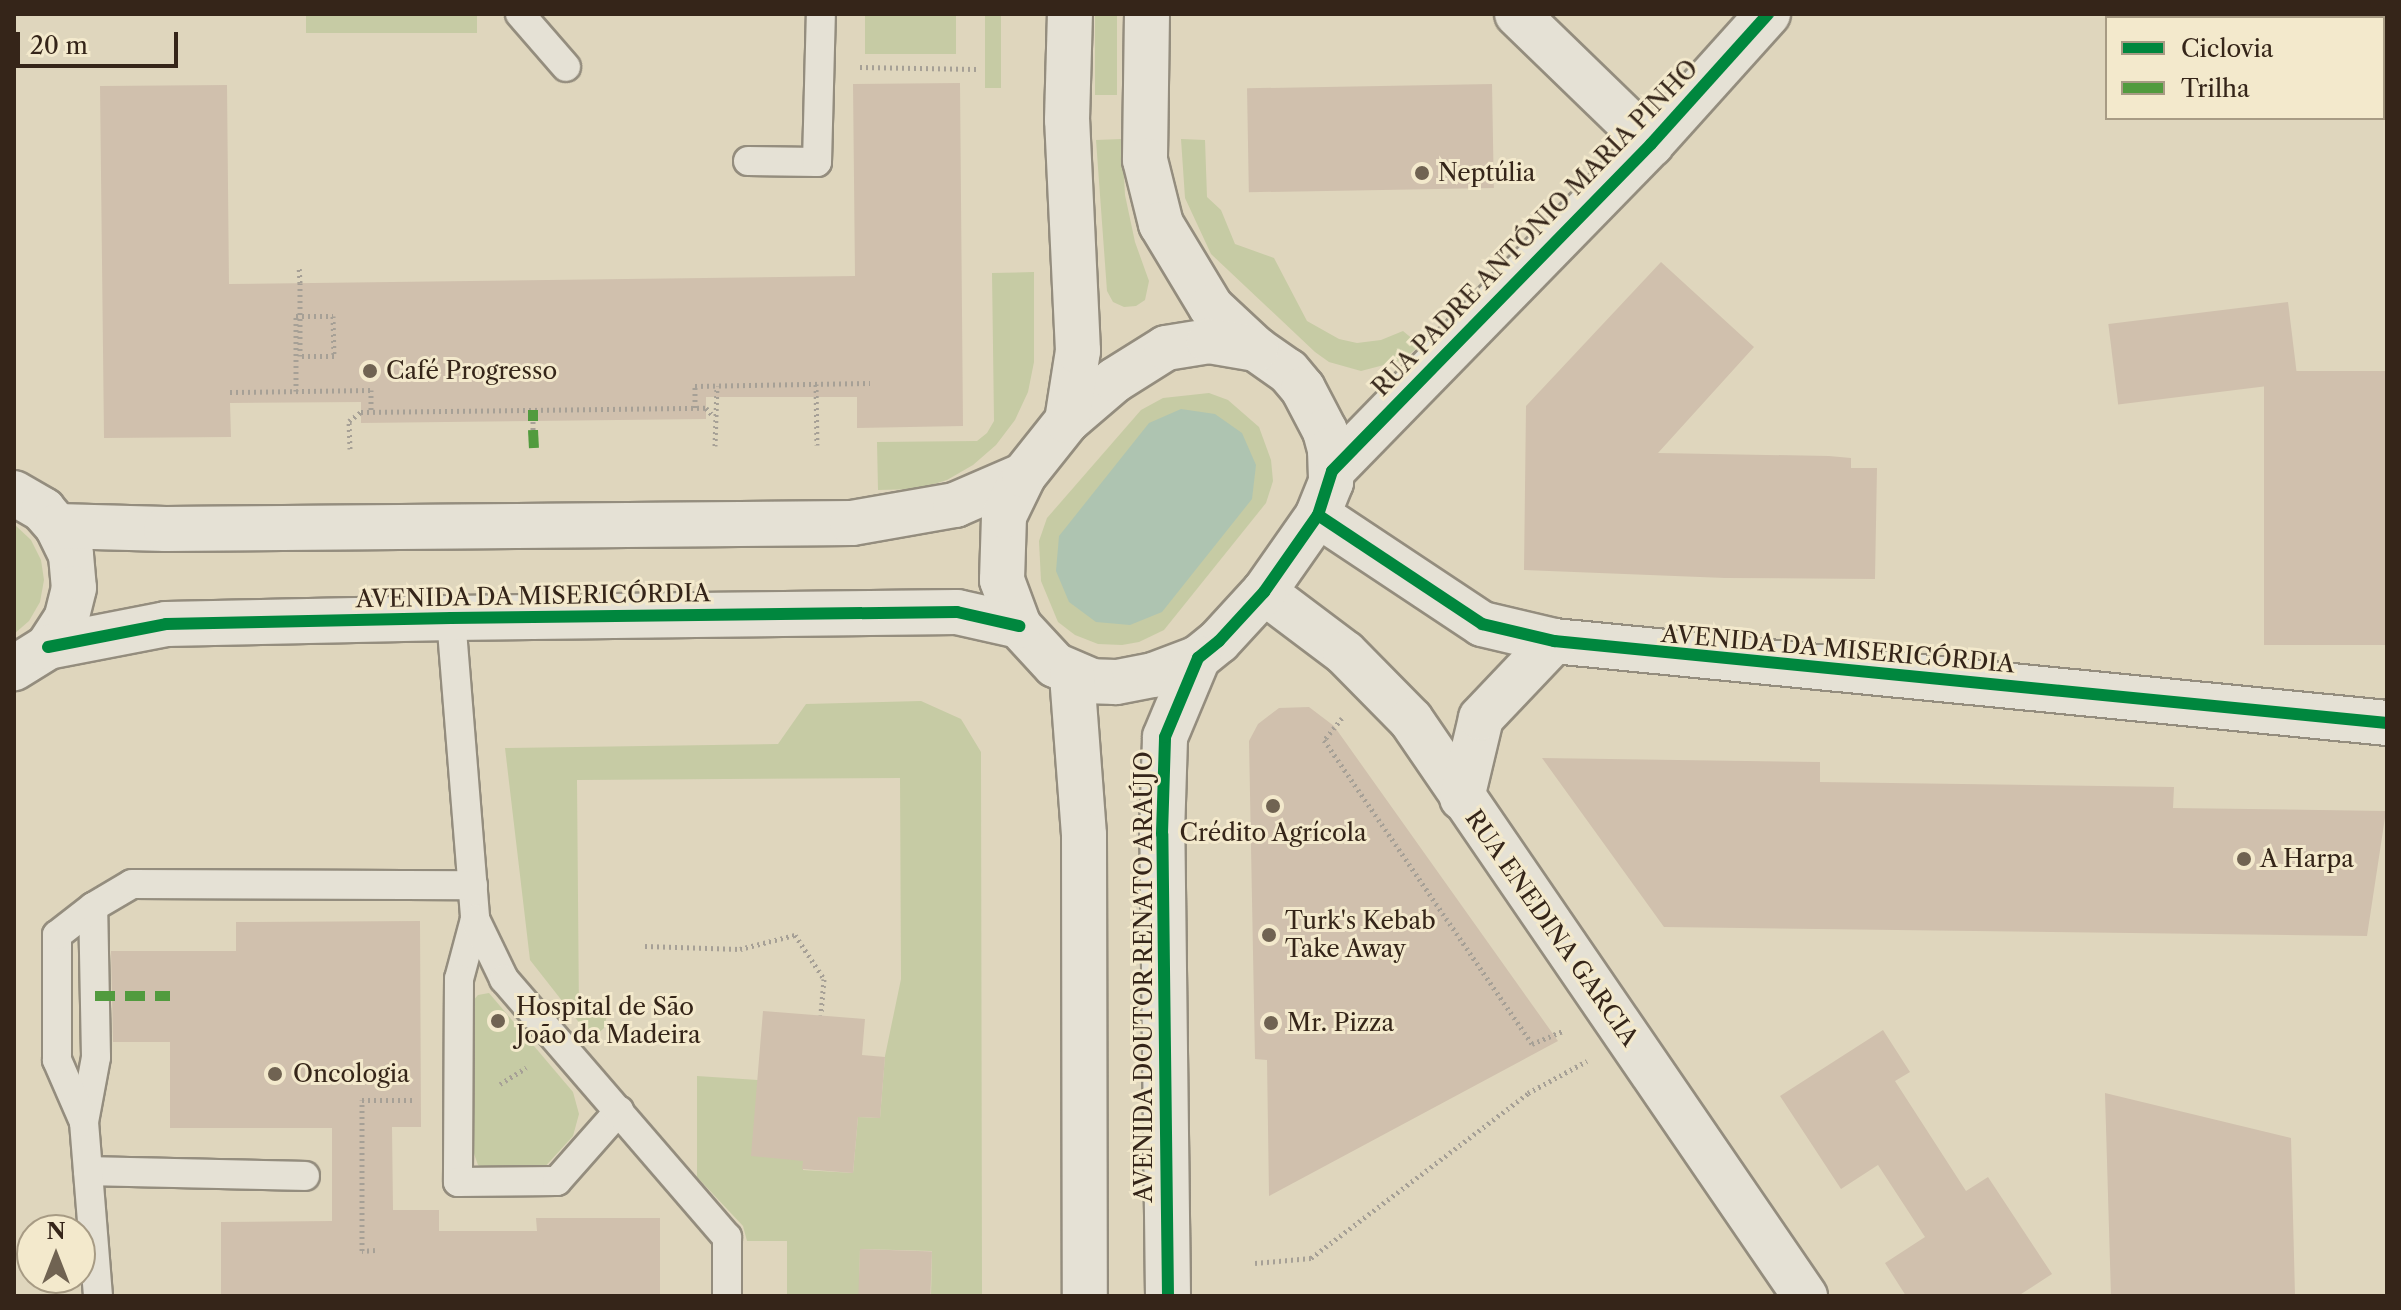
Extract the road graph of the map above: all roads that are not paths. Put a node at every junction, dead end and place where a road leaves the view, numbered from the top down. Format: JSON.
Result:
{"nodes":[{"id":1,"x":520,"y":14,"type":"edge"},
{"id":2,"x":821,"y":14,"type":"edge"},
{"id":3,"x":1070,"y":14,"type":"edge"},
{"id":4,"x":1147,"y":14,"type":"edge"},
{"id":5,"x":1517,"y":14,"type":"edge"},
{"id":6,"x":1768,"y":14,"type":"edge"},
{"id":7,"x":566,"y":67,"type":"dead end"},
{"id":8,"x":1651,"y":144,"type":"junction"},
{"id":9,"x":748,"y":161,"type":"dead end"},
{"id":10,"x":1256,"y":349,"type":"junction"},
{"id":11,"x":1067,"y":421,"type":"junction"},
{"id":12,"x":1332,"y":471,"type":"junction"},
{"id":13,"x":1024,"y":475,"type":"junction"},
{"id":14,"x":28,"y":500,"type":"edge"},
{"id":15,"x":1318,"y":515,"type":"junction"},
{"id":16,"x":1264,"y":592,"type":"junction"},
{"id":17,"x":451,"y":618,"type":"junction"},
{"id":18,"x":1019,"y":626,"type":"junction"},
{"id":19,"x":1554,"y":641,"type":"junction"},
{"id":20,"x":31,"y":657,"type":"edge"},
{"id":21,"x":1198,"y":658,"type":"junction"},
{"id":22,"x":1072,"y":675,"type":"junction"},
{"id":23,"x":2387,"y":723,"type":"edge"},
{"id":24,"x":1462,"y":798,"type":"junction"},
{"id":25,"x":473,"y":885,"type":"junction"},
{"id":26,"x":93,"y":907,"type":"junction"},
{"id":27,"x":475,"y":919,"type":"junction"},
{"id":28,"x":619,"y":1111,"type":"junction"},
{"id":29,"x":84,"y":1122,"type":"junction"},
{"id":30,"x":88,"y":1171,"type":"junction"},
{"id":31,"x":305,"y":1176,"type":"dead end"},
{"id":32,"x":98,"y":1296,"type":"edge"},
{"id":33,"x":727,"y":1296,"type":"edge"},
{"id":34,"x":1085,"y":1296,"type":"edge"},
{"id":35,"x":1168,"y":1296,"type":"edge"},
{"id":36,"x":1805,"y":1296,"type":"edge"}],
"edges":[{"from":1,"to":7,"type":"lane"},
{"from":2,"to":9,"type":"lane"},
{"from":3,"to":11,"type":"street","name":"AVENIDA DOUTOR RENATO ARAÚJO"},
{"from":4,"to":10,"type":"street","name":"AVENIDA DOUTOR RENATO ARAÚJO"},
{"from":5,"to":8,"type":"street"},
{"from":6,"to":8,"type":"street","name":"RUA PADRE ANTÓNIO MARIA PINHO"},
{"from":8,"to":12,"type":"street","name":"RUA PADRE ANTÓNIO MARIA PINHO"},
{"from":10,"to":11,"type":"street","name":"AVENIDA DOUTOR RENATO ARAÚJO"},
{"from":10,"to":12,"type":"street","name":"AVENIDA DOUTOR RENATO ARAÚJO"},
{"from":11,"to":13,"type":"street","name":"AVENIDA DOUTOR RENATO ARAÚJO"},
{"from":12,"to":15,"type":"street","name":"AVENIDA DOUTOR RENATO ARAÚJO"},
{"from":13,"to":14,"type":"street"},
{"from":13,"to":18,"type":"street","name":"AVENIDA DOUTOR RENATO ARAÚJO"},
{"from":14,"to":20,"type":"street"},
{"from":15,"to":16,"type":"street","name":"AVENIDA DOUTOR RENATO ARAÚJO"},
{"from":15,"to":19,"type":"street","name":"AVENIDA DA MISERICÓRDIA"},
{"from":16,"to":21,"type":"street","name":"AVENIDA DOUTOR RENATO ARAÚJO"},
{"from":16,"to":24,"type":"street","name":"RUA ENEDINA GARCIA"},
{"from":17,"to":18,"type":"street","name":"AVENIDA DA MISERICÓRDIA"},
{"from":17,"to":20,"type":"street","name":"AVENIDA DA MISERICÓRDIA"},
{"from":17,"to":25,"type":"lane"},
{"from":18,"to":22,"type":"street","name":"AVENIDA DOUTOR RENATO ARAÚJO"},
{"from":19,"to":23,"type":"street","name":"AVENIDA DA MISERICÓRDIA"},
{"from":19,"to":24,"type":"street"},
{"from":21,"to":22,"type":"street","name":"AVENIDA DOUTOR RENATO ARAÚJO"},
{"from":21,"to":35,"type":"street","name":"AVENIDA DOUTOR RENATO ARAÚJO"},
{"from":22,"to":34,"type":"street"},
{"from":24,"to":36,"type":"street","name":"RUA ENEDINA GARCIA"},
{"from":25,"to":26,"type":"lane"},
{"from":25,"to":27,"type":"lane"},
{"from":26,"to":29,"type":"lane"},
{"from":26,"to":29,"type":"lane"},
{"from":27,"to":28,"type":"lane"},
{"from":27,"to":28,"type":"lane"},
{"from":28,"to":33,"type":"lane"},
{"from":29,"to":30,"type":"lane"},
{"from":30,"to":31,"type":"lane"},
{"from":30,"to":32,"type":"lane"}]}
